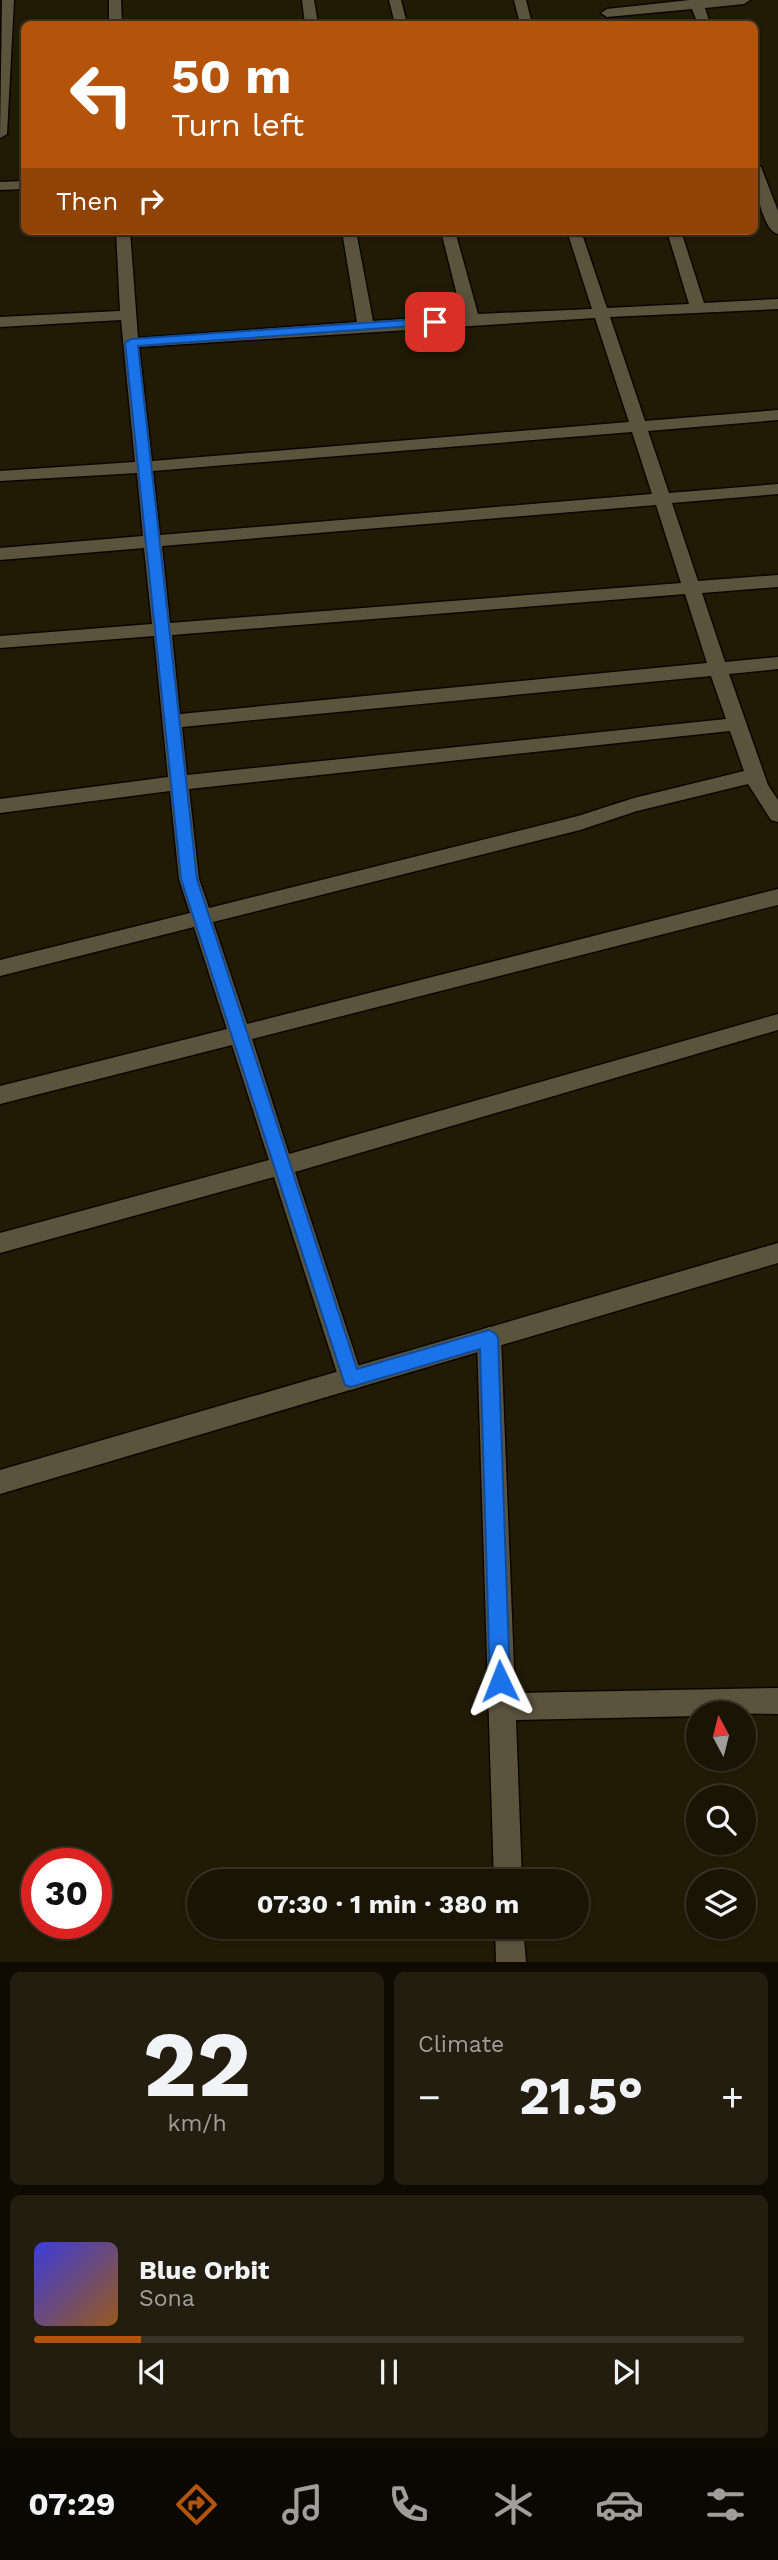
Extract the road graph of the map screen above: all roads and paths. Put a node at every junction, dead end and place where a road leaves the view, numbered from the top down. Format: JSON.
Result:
{"nodes":[{"id":1,"x":8,"y":0,"type":"edge"},
{"id":2,"x":115,"y":0,"type":"edge"},
{"id":3,"x":308,"y":0,"type":"edge"},
{"id":4,"x":395,"y":0,"type":"edge"},
{"id":5,"x":520,"y":0,"type":"edge"},
{"id":6,"x":744,"y":0,"type":"edge"},
{"id":7,"x":696,"y":2,"type":"edge"},
{"id":8,"x":607,"y":12,"type":"edge"},
{"id":9,"x":116,"y":21,"type":"edge"},
{"id":10,"x":312,"y":21,"type":"edge"},
{"id":11,"x":400,"y":21,"type":"edge"},
{"id":12,"x":525,"y":21,"type":"edge"},
{"id":13,"x":703,"y":21,"type":"edge"},
{"id":14,"x":0,"y":134,"type":"edge"},
{"id":15,"x":758,"y":178,"type":"edge"},
{"id":16,"x":21,"y":185,"type":"edge"},
{"id":17,"x":0,"y":186,"type":"edge"},
{"id":18,"x":778,"y":230,"type":"edge"},
{"id":19,"x":123,"y":235,"type":"edge"},
{"id":20,"x":350,"y":235,"type":"edge"},
{"id":21,"x":449,"y":235,"type":"edge"},
{"id":22,"x":575,"y":235,"type":"edge"},
{"id":23,"x":675,"y":235,"type":"edge"},
{"id":24,"x":778,"y":303,"type":"edge"},
{"id":25,"x":698,"y":308,"type":"junction"},
{"id":26,"x":600,"y":313,"type":"junction"},
{"id":27,"x":128,"y":315,"type":"junction"},
{"id":28,"x":458,"y":320,"type":"junction"},
{"id":29,"x":0,"y":322,"type":"edge"},
{"id":30,"x":366,"y":327,"type":"junction"},
{"id":31,"x":131,"y":343,"type":"junction"},
{"id":32,"x":778,"y":415,"type":"edge"},
{"id":33,"x":637,"y":428,"type":"junction"},
{"id":34,"x":144,"y":467,"type":"junction"},
{"id":35,"x":0,"y":476,"type":"edge"},
{"id":36,"x":778,"y":489,"type":"edge"},
{"id":37,"x":662,"y":498,"type":"junction"},
{"id":38,"x":153,"y":542,"type":"junction"},
{"id":39,"x":0,"y":554,"type":"edge"},
{"id":40,"x":778,"y":581,"type":"edge"},
{"id":41,"x":692,"y":587,"type":"junction"},
{"id":42,"x":162,"y":629,"type":"junction"},
{"id":43,"x":0,"y":642,"type":"edge"},
{"id":44,"x":778,"y":663,"type":"edge"},
{"id":45,"x":718,"y":668,"type":"junction"},
{"id":46,"x":172,"y":721,"type":"junction"},
{"id":47,"x":737,"y":724,"type":"junction"},
{"id":48,"x":755,"y":775,"type":"junction"},
{"id":49,"x":179,"y":783,"type":"junction"},
{"id":50,"x":0,"y":806,"type":"edge"},
{"id":51,"x":778,"y":815,"type":"edge"},
{"id":52,"x":778,"y":897,"type":"edge"},
{"id":53,"x":202,"y":919,"type":"junction"},
{"id":54,"x":0,"y":968,"type":"edge"},
{"id":55,"x":778,"y":1022,"type":"edge"},
{"id":56,"x":240,"y":1036,"type":"junction"},
{"id":57,"x":0,"y":1095,"type":"edge"},
{"id":58,"x":282,"y":1166,"type":"junction"},
{"id":59,"x":0,"y":1243,"type":"edge"},
{"id":60,"x":778,"y":1254,"type":"edge"},
{"id":61,"x":489,"y":1338,"type":"junction"},
{"id":62,"x":351,"y":1379,"type":"junction"},
{"id":63,"x":0,"y":1482,"type":"edge"},
{"id":64,"x":778,"y":1701,"type":"edge"},
{"id":65,"x":501,"y":1707,"type":"junction"},
{"id":66,"x":508,"y":1869,"type":"edge"},
{"id":67,"x":510,"y":1939,"type":"edge"},
{"id":68,"x":511,"y":1962,"type":"edge"}],
"edges":[{"from":1,"to":14,"type":"street"},
{"from":2,"to":9,"type":"street"},
{"from":3,"to":10,"type":"street"},
{"from":4,"to":11,"type":"street"},
{"from":5,"to":12,"type":"street"},
{"from":6,"to":7,"type":"street"},
{"from":7,"to":8,"type":"street"},
{"from":7,"to":13,"type":"street"},
{"from":15,"to":18,"type":"street"},
{"from":16,"to":17,"type":"street"},
{"from":19,"to":27,"type":"street"},
{"from":20,"to":30,"type":"street"},
{"from":21,"to":28,"type":"street"},
{"from":22,"to":26,"type":"street"},
{"from":23,"to":25,"type":"street"},
{"from":24,"to":25,"type":"street"},
{"from":25,"to":26,"type":"street"},
{"from":26,"to":28,"type":"street"},
{"from":26,"to":33,"type":"street"},
{"from":27,"to":29,"type":"street"},
{"from":27,"to":31,"type":"street"},
{"from":28,"to":30,"type":"street"},
{"from":30,"to":31,"type":"street"},
{"from":31,"to":34,"type":"street"},
{"from":32,"to":33,"type":"street"},
{"from":33,"to":34,"type":"street"},
{"from":33,"to":37,"type":"street"},
{"from":34,"to":35,"type":"street"},
{"from":34,"to":38,"type":"street"},
{"from":36,"to":37,"type":"street"},
{"from":37,"to":38,"type":"street"},
{"from":37,"to":41,"type":"street"},
{"from":38,"to":39,"type":"street"},
{"from":38,"to":42,"type":"street"},
{"from":40,"to":41,"type":"street"},
{"from":41,"to":42,"type":"street"},
{"from":41,"to":45,"type":"street"},
{"from":42,"to":43,"type":"street"},
{"from":42,"to":46,"type":"street"},
{"from":44,"to":45,"type":"street"},
{"from":45,"to":46,"type":"street"},
{"from":45,"to":47,"type":"street"},
{"from":46,"to":49,"type":"street"},
{"from":47,"to":48,"type":"street"},
{"from":47,"to":49,"type":"street"},
{"from":48,"to":51,"type":"street"},
{"from":48,"to":53,"type":"street"},
{"from":49,"to":50,"type":"street"},
{"from":49,"to":53,"type":"street"},
{"from":52,"to":56,"type":"street"},
{"from":53,"to":54,"type":"street"},
{"from":53,"to":56,"type":"street"},
{"from":55,"to":58,"type":"street"},
{"from":56,"to":57,"type":"street"},
{"from":56,"to":58,"type":"street"},
{"from":58,"to":59,"type":"street"},
{"from":58,"to":62,"type":"street"},
{"from":60,"to":61,"type":"street"},
{"from":61,"to":62,"type":"street"},
{"from":61,"to":65,"type":"street"},
{"from":62,"to":63,"type":"street"},
{"from":64,"to":65,"type":"street"},
{"from":65,"to":66,"type":"street"},
{"from":67,"to":68,"type":"street"}]}
